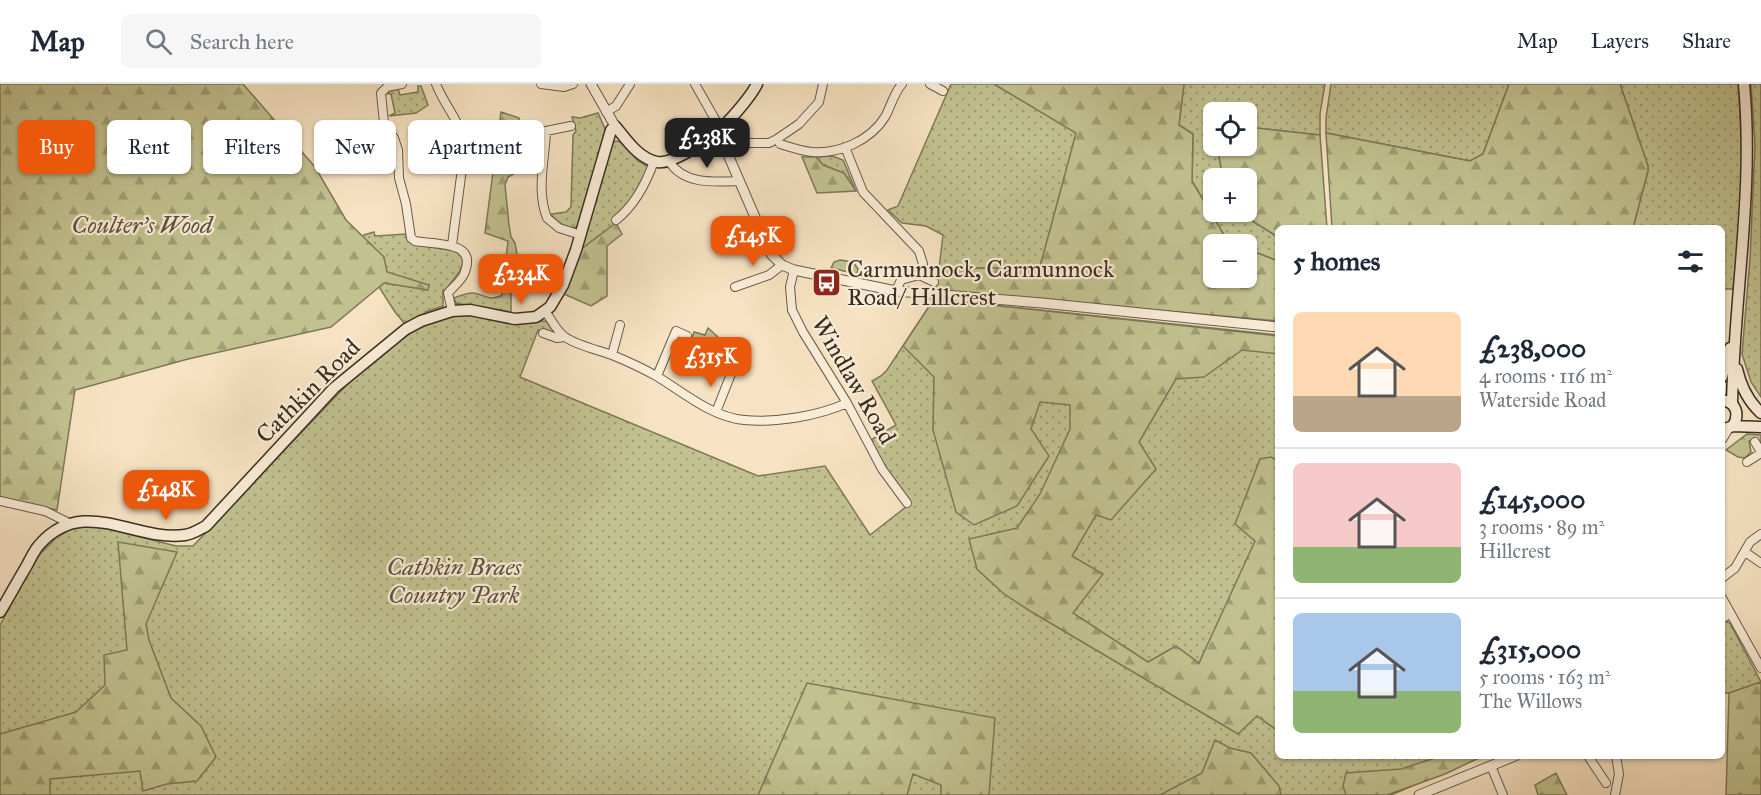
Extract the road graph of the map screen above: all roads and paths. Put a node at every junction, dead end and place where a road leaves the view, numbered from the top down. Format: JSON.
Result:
{"nodes":[{"id":1,"x":402,"y":84,"type":"edge"},
{"id":2,"x":436,"y":84,"type":"edge"},
{"id":3,"x":541,"y":84,"type":"edge"},
{"id":4,"x":573,"y":84,"type":"edge"},
{"id":5,"x":591,"y":84,"type":"edge"},
{"id":6,"x":630,"y":84,"type":"edge"},
{"id":7,"x":695,"y":84,"type":"edge"},
{"id":8,"x":757,"y":84,"type":"edge"},
{"id":9,"x":823,"y":84,"type":"edge"},
{"id":10,"x":902,"y":84,"type":"edge"},
{"id":11,"x":1744,"y":84,"type":"edge"},
{"id":12,"x":606,"y":111,"type":"junction"},
{"id":13,"x":571,"y":126,"type":"dead end"},
{"id":14,"x":615,"y":126,"type":"junction"},
{"id":15,"x":718,"y":131,"type":"junction"},
{"id":16,"x":723,"y":143,"type":"junction"},
{"id":17,"x":780,"y":144,"type":"dead end"},
{"id":18,"x":845,"y":147,"type":"junction"},
{"id":19,"x":654,"y":161,"type":"junction"},
{"id":20,"x":669,"y":161,"type":"junction"},
{"id":21,"x":739,"y":181,"type":"junction"},
{"id":22,"x":615,"y":220,"type":"dead end"},
{"id":23,"x":759,"y":229,"type":"junction"},
{"id":24,"x":581,"y":235,"type":"junction"},
{"id":25,"x":452,"y":245,"type":"junction"},
{"id":26,"x":720,"y":245,"type":"dead end"},
{"id":27,"x":782,"y":265,"type":"junction"},
{"id":28,"x":794,"y":270,"type":"junction"},
{"id":29,"x":919,"y":275,"type":"junction"},
{"id":30,"x":934,"y":282,"type":"dead end"},
{"id":31,"x":735,"y":287,"type":"dead end"},
{"id":32,"x":896,"y":291,"type":"junction"},
{"id":33,"x":452,"y":310,"type":"junction"},
{"id":34,"x":545,"y":311,"type":"junction"},
{"id":35,"x":620,"y":325,"type":"dead end"},
{"id":36,"x":1735,"y":326,"type":"junction"},
{"id":37,"x":1275,"y":327,"type":"edge"},
{"id":38,"x":543,"y":333,"type":"dead end"},
{"id":39,"x":687,"y":336,"type":"dead end"},
{"id":40,"x":564,"y":337,"type":"junction"},
{"id":41,"x":1734,"y":354,"type":"junction"},
{"id":42,"x":612,"y":355,"type":"junction"},
{"id":43,"x":1725,"y":365,"type":"edge"},
{"id":44,"x":730,"y":374,"type":"dead end"},
{"id":45,"x":657,"y":376,"type":"junction"},
{"id":46,"x":848,"y":403,"type":"junction"},
{"id":47,"x":1730,"y":404,"type":"edge"},
{"id":48,"x":716,"y":412,"type":"junction"},
{"id":49,"x":1761,"y":415,"type":"edge"},
{"id":50,"x":1761,"y":427,"type":"edge"},
{"id":51,"x":1728,"y":428,"type":"edge"},
{"id":52,"x":1755,"y":442,"type":"dead end"},
{"id":53,"x":1761,"y":452,"type":"edge"},
{"id":54,"x":1747,"y":462,"type":"dead end"},
{"id":55,"x":0,"y":501,"type":"edge"},
{"id":56,"x":907,"y":503,"type":"dead end"},
{"id":57,"x":69,"y":524,"type":"junction"},
{"id":58,"x":1761,"y":534,"type":"edge"},
{"id":59,"x":1745,"y":552,"type":"junction"},
{"id":60,"x":1761,"y":562,"type":"edge"},
{"id":61,"x":1725,"y":576,"type":"edge"},
{"id":62,"x":1725,"y":603,"type":"edge"},
{"id":63,"x":0,"y":612,"type":"edge"},
{"id":64,"x":1731,"y":613,"type":"junction"},
{"id":65,"x":1725,"y":617,"type":"edge"},
{"id":66,"x":1761,"y":668,"type":"edge"},
{"id":67,"x":1508,"y":759,"type":"edge"},
{"id":68,"x":1590,"y":759,"type":"edge"},
{"id":69,"x":1616,"y":759,"type":"edge"},
{"id":70,"x":1491,"y":766,"type":"junction"},
{"id":71,"x":1606,"y":783,"type":"dead end"},
{"id":72,"x":1419,"y":795,"type":"edge"},
{"id":73,"x":1503,"y":795,"type":"edge"},
{"id":74,"x":1615,"y":795,"type":"edge"}],
"edges":[{"from":1,"to":25,"type":"street"},
{"from":2,"to":25,"type":"street"},
{"from":3,"to":4,"type":"street"},
{"from":5,"to":12,"type":"street"},
{"from":6,"to":12,"type":"street"},
{"from":7,"to":15,"type":"street"},
{"from":8,"to":15,"type":"main road"},
{"from":9,"to":16,"type":"street"},
{"from":10,"to":18,"type":"street"},
{"from":11,"to":36,"type":"main road"},
{"from":12,"to":14,"type":"street"},
{"from":13,"to":24,"type":"street"},
{"from":14,"to":19,"type":"main road"},
{"from":14,"to":24,"type":"main road"},
{"from":15,"to":16,"type":"street"},
{"from":15,"to":20,"type":"main road"},
{"from":16,"to":21,"type":"street"},
{"from":17,"to":18,"type":"street"},
{"from":18,"to":29,"type":"street"},
{"from":19,"to":20,"type":"main road"},
{"from":19,"to":22,"type":"street"},
{"from":20,"to":21,"type":"street"},
{"from":21,"to":23,"type":"street"},
{"from":23,"to":26,"type":"street"},
{"from":23,"to":27,"type":"street"},
{"from":24,"to":34,"type":"main road"},
{"from":25,"to":33,"type":"street"},
{"from":27,"to":28,"type":"street"},
{"from":27,"to":31,"type":"street"},
{"from":28,"to":32,"type":"street"},
{"from":28,"to":46,"type":"street","name":"Windlaw Road"},
{"from":29,"to":30,"type":"street"},
{"from":29,"to":32,"type":"street"},
{"from":32,"to":37,"type":"street"},
{"from":33,"to":34,"type":"main road","name":"Cathkin Road"},
{"from":33,"to":57,"type":"main road","name":"Cathkin Road"},
{"from":34,"to":40,"type":"street"},
{"from":35,"to":42,"type":"street"},
{"from":36,"to":41,"type":"main road"},
{"from":36,"to":43,"type":"main road"},
{"from":38,"to":40,"type":"street"},
{"from":39,"to":45,"type":"street"},
{"from":40,"to":42,"type":"street"},
{"from":41,"to":47,"type":"main road"},
{"from":41,"to":49,"type":"main road"},
{"from":42,"to":45,"type":"street"},
{"from":44,"to":48,"type":"street"},
{"from":45,"to":48,"type":"street"},
{"from":46,"to":48,"type":"street"},
{"from":46,"to":56,"type":"street","name":"Windlaw Road"},
{"from":47,"to":49,"type":"main road"},
{"from":47,"to":51,"type":"main road"},
{"from":50,"to":51,"type":"main road"},
{"from":52,"to":53,"type":"street"},
{"from":53,"to":54,"type":"street"},
{"from":55,"to":57,"type":"street"},
{"from":57,"to":63,"type":"main road","name":"Cathkin Road"},
{"from":58,"to":59,"type":"street"},
{"from":59,"to":60,"type":"street"},
{"from":59,"to":61,"type":"street"},
{"from":62,"to":64,"type":"street"},
{"from":64,"to":65,"type":"street"},
{"from":64,"to":66,"type":"street"},
{"from":67,"to":70,"type":"street"},
{"from":68,"to":71,"type":"street"},
{"from":69,"to":74,"type":"street"},
{"from":70,"to":72,"type":"street"},
{"from":70,"to":73,"type":"street"}]}
